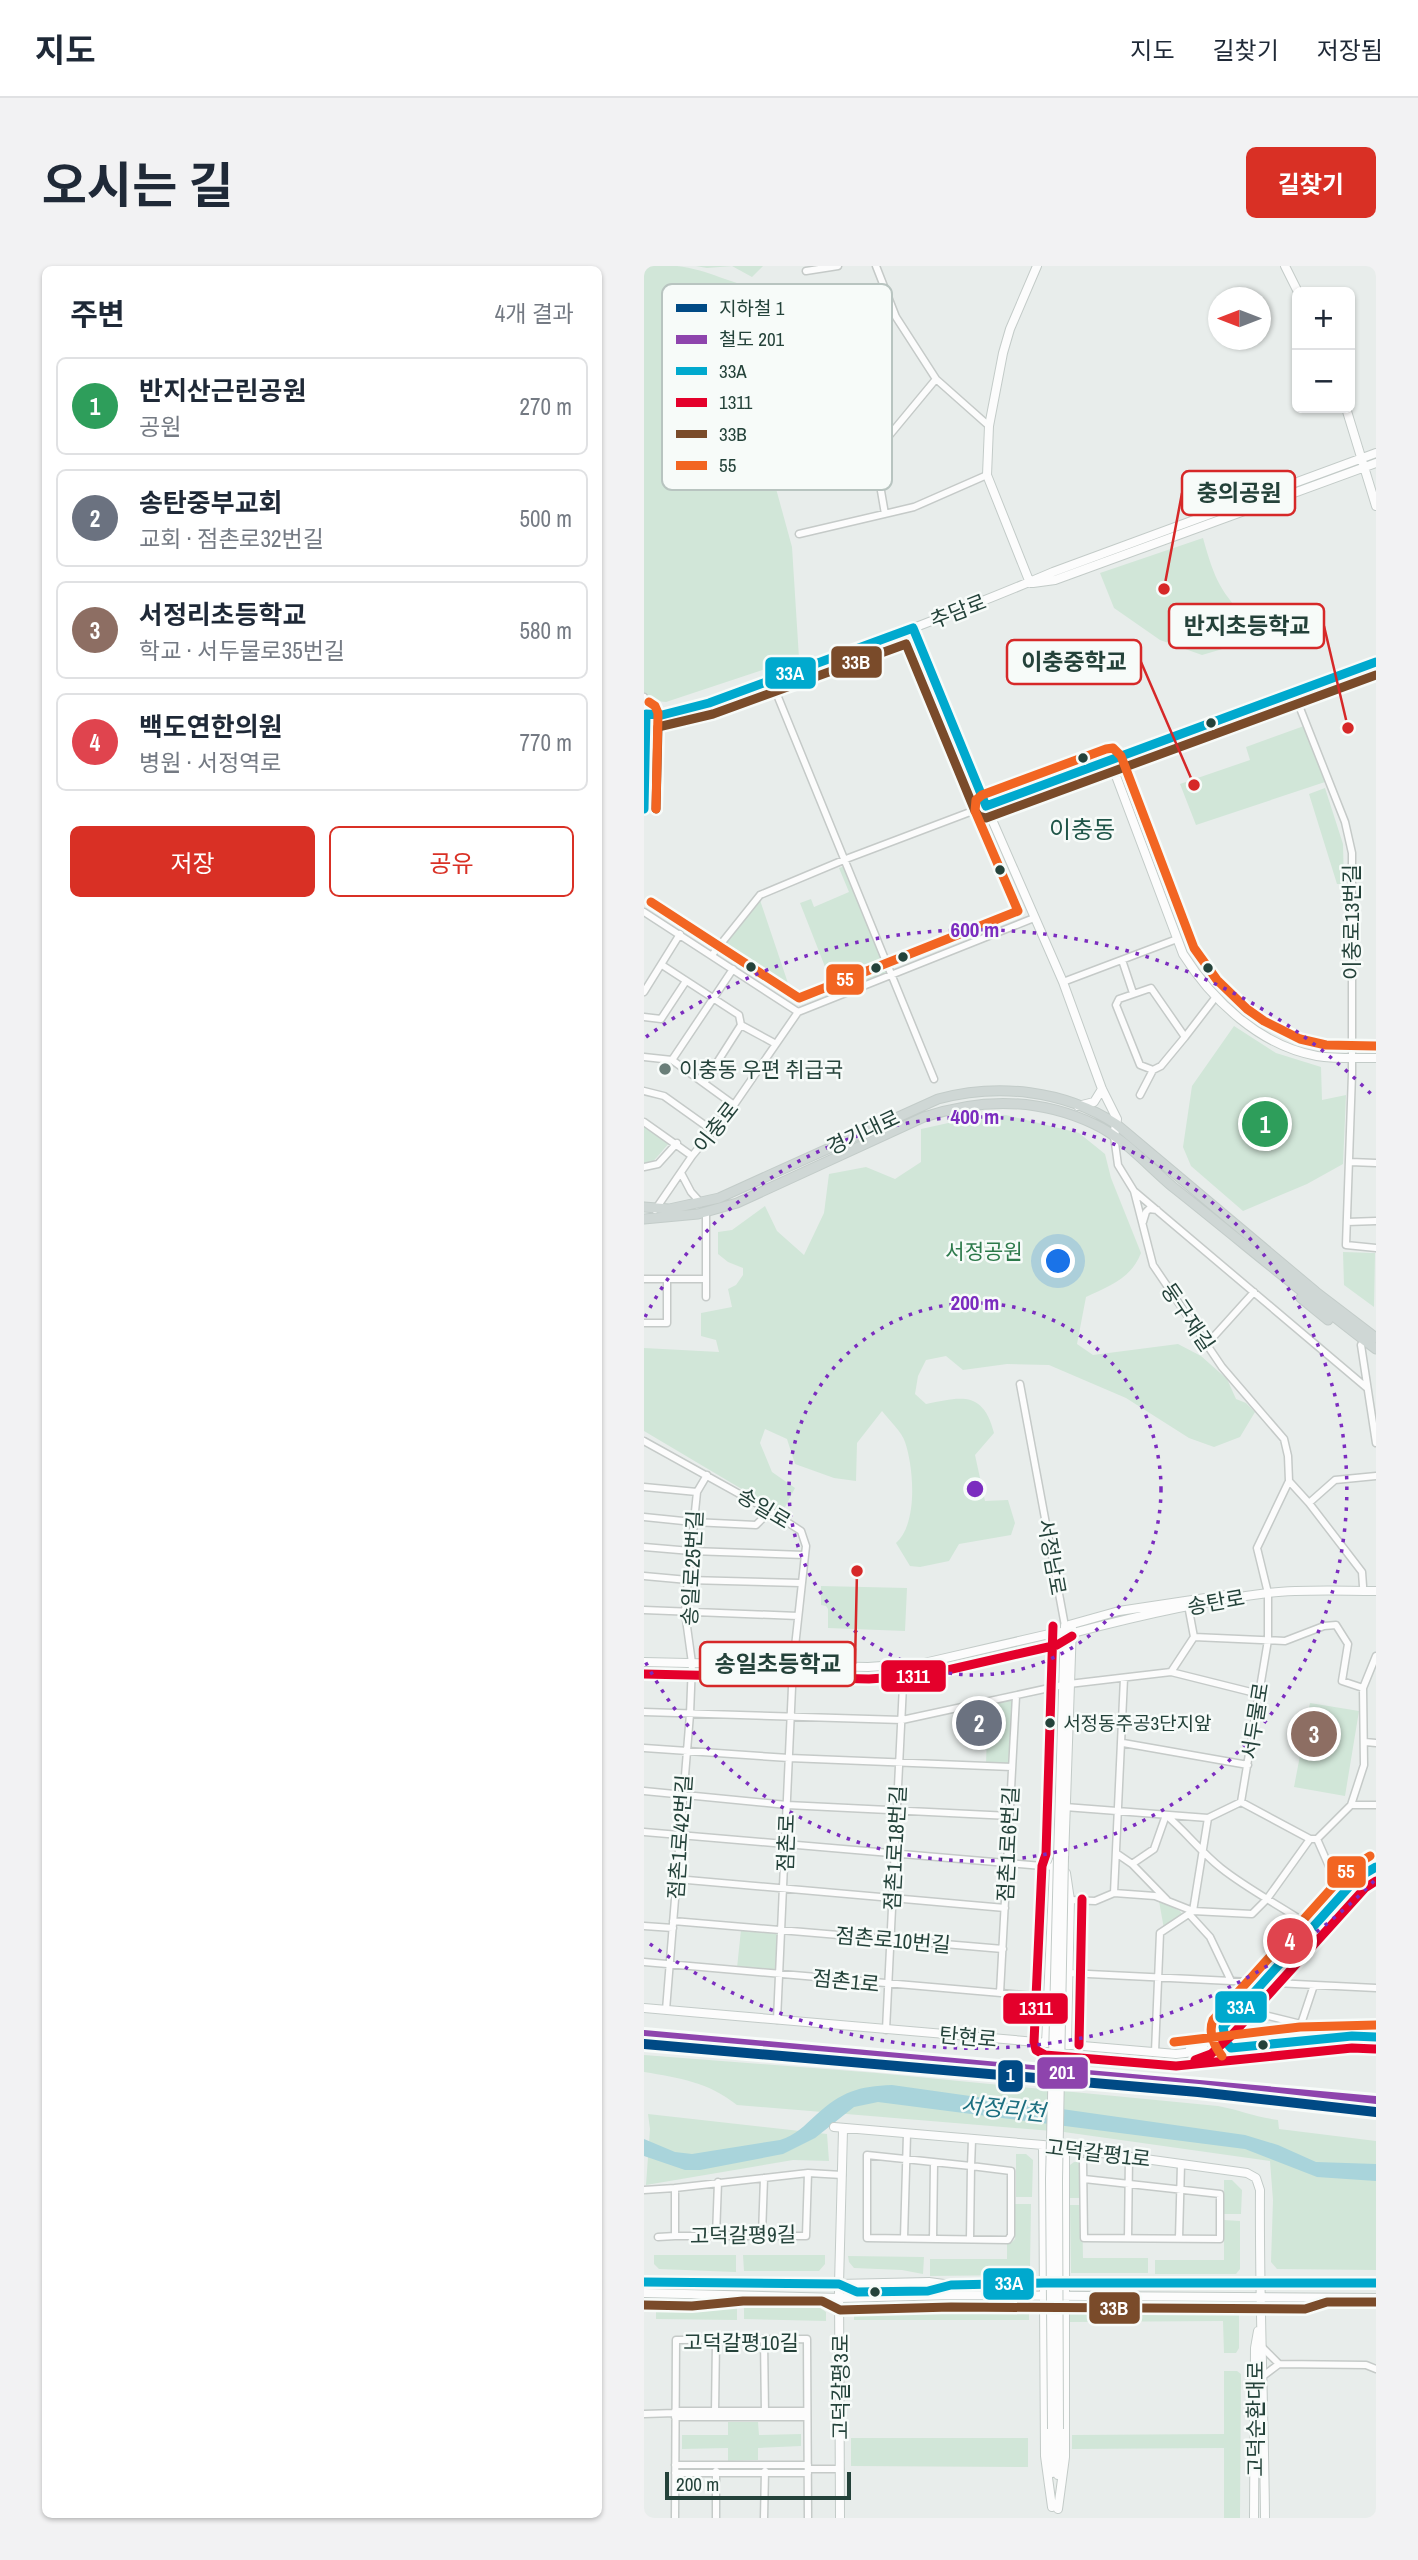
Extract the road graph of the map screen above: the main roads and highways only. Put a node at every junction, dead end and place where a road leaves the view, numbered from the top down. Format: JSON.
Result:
{"nodes":[{"id":1,"x":644,"y":1207,"type":"edge"},
{"id":2,"x":645,"y":1219,"type":"edge"},
{"id":3,"x":1281,"y":1269,"type":"junction"},
{"id":4,"x":1376,"y":1332,"type":"edge"},
{"id":5,"x":1376,"y":1338,"type":"edge"},
{"id":6,"x":1376,"y":1349,"type":"edge"},
{"id":7,"x":1376,"y":1357,"type":"edge"}],
"edges":[{"from":1,"to":3,"type":"main road","name":"경기대로"},
{"from":2,"to":3,"type":"main road","name":"경기대로"},
{"from":3,"to":4,"type":"main road","name":"경기대로"},
{"from":3,"to":5,"type":"main road","name":"경기대로"},
{"from":3,"to":6,"type":"main road","name":"경기대로"},
{"from":3,"to":7,"type":"main road","name":"경기대로"}]}
